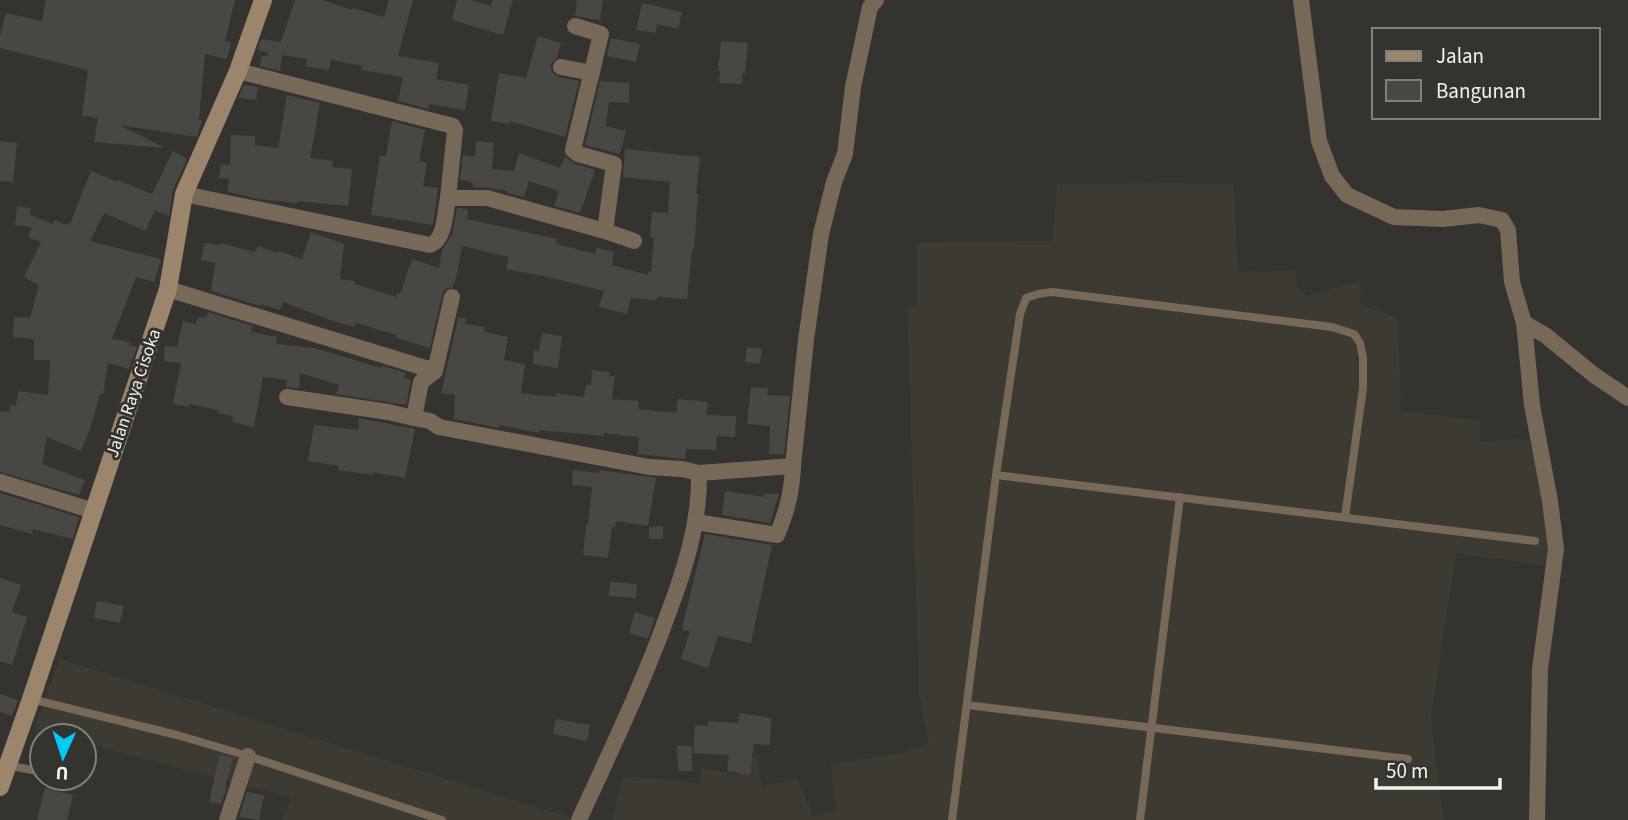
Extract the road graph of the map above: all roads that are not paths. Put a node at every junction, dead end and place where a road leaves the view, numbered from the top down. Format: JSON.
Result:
{"nodes":[{"id":1,"x":263,"y":0,"type":"edge"},
{"id":2,"x":876,"y":0,"type":"edge"},
{"id":3,"x":1301,"y":0,"type":"edge"},
{"id":4,"x":575,"y":26,"type":"dead end"},
{"id":5,"x":561,"y":66,"type":"dead end"},
{"id":6,"x":238,"y":71,"type":"junction"},
{"id":7,"x":592,"y":73,"type":"junction"},
{"id":8,"x":184,"y":194,"type":"junction"},
{"id":9,"x":447,"y":198,"type":"junction"},
{"id":10,"x":605,"y":231,"type":"junction"},
{"id":11,"x":634,"y":241,"type":"dead end"},
{"id":12,"x":168,"y":289,"type":"junction"},
{"id":13,"x":452,"y":296,"type":"dead end"},
{"id":14,"x":1524,"y":323,"type":"junction"},
{"id":15,"x":435,"y":371,"type":"junction"},
{"id":16,"x":287,"y":397,"type":"dead end"},
{"id":17,"x":1628,"y":398,"type":"edge"},
{"id":18,"x":414,"y":418,"type":"junction"},
{"id":19,"x":793,"y":466,"type":"junction"},
{"id":20,"x":699,"y":473,"type":"junction"},
{"id":21,"x":996,"y":475,"type":"junction"},
{"id":22,"x":0,"y":482,"type":"edge"},
{"id":23,"x":1180,"y":497,"type":"junction"},
{"id":24,"x":94,"y":511,"type":"junction"},
{"id":25,"x":1345,"y":517,"type":"junction"},
{"id":26,"x":696,"y":522,"type":"junction"},
{"id":27,"x":1535,"y":541,"type":"dead end"},
{"id":28,"x":31,"y":699,"type":"junction"},
{"id":29,"x":967,"y":705,"type":"junction"},
{"id":30,"x":1150,"y":727,"type":"junction"},
{"id":31,"x":248,"y":756,"type":"junction"},
{"id":32,"x":1408,"y":760,"type":"dead end"},
{"id":33,"x":7,"y":765,"type":"junction"},
{"id":34,"x":28,"y":769,"type":"edge"},
{"id":35,"x":0,"y":787,"type":"edge"},
{"id":36,"x":227,"y":820,"type":"edge"},
{"id":37,"x":442,"y":820,"type":"edge"},
{"id":38,"x":579,"y":820,"type":"edge"},
{"id":39,"x":952,"y":820,"type":"edge"},
{"id":40,"x":1140,"y":820,"type":"edge"},
{"id":41,"x":1537,"y":820,"type":"edge"}],
"edges":[{"from":1,"to":6,"type":"street","name":"Jalan Raya Cisoka"},
{"from":2,"to":19,"type":"street"},
{"from":3,"to":14,"type":"street"},
{"from":4,"to":7,"type":"street"},
{"from":5,"to":7,"type":"street"},
{"from":6,"to":8,"type":"street","name":"Jalan Raya Cisoka"},
{"from":6,"to":9,"type":"street"},
{"from":7,"to":10,"type":"street"},
{"from":8,"to":9,"type":"street"},
{"from":8,"to":12,"type":"street","name":"Jalan Raya Cisoka"},
{"from":9,"to":10,"type":"street"},
{"from":10,"to":11,"type":"street"},
{"from":12,"to":15,"type":"street"},
{"from":12,"to":24,"type":"street","name":"Jalan Raya Cisoka"},
{"from":13,"to":15,"type":"street"},
{"from":14,"to":17,"type":"street"},
{"from":14,"to":41,"type":"street"},
{"from":15,"to":18,"type":"street"},
{"from":16,"to":18,"type":"street"},
{"from":18,"to":20,"type":"street"},
{"from":19,"to":20,"type":"street"},
{"from":19,"to":26,"type":"street"},
{"from":20,"to":26,"type":"street"},
{"from":21,"to":23,"type":"lane"},
{"from":21,"to":25,"type":"lane"},
{"from":21,"to":29,"type":"lane"},
{"from":22,"to":24,"type":"street"},
{"from":23,"to":25,"type":"lane"},
{"from":23,"to":30,"type":"lane"},
{"from":24,"to":28,"type":"street","name":"Jalan Raya Cisoka"},
{"from":25,"to":27,"type":"lane"},
{"from":26,"to":38,"type":"street"},
{"from":28,"to":31,"type":"lane"},
{"from":28,"to":33,"type":"street","name":"Jalan Raya Cisoka"},
{"from":29,"to":30,"type":"lane"},
{"from":29,"to":39,"type":"lane"},
{"from":30,"to":32,"type":"lane"},
{"from":30,"to":40,"type":"lane"},
{"from":31,"to":36,"type":"street"},
{"from":31,"to":37,"type":"lane"},
{"from":33,"to":34,"type":"lane"},
{"from":33,"to":35,"type":"street","name":"Jalan Raya Cisoka"}]}
